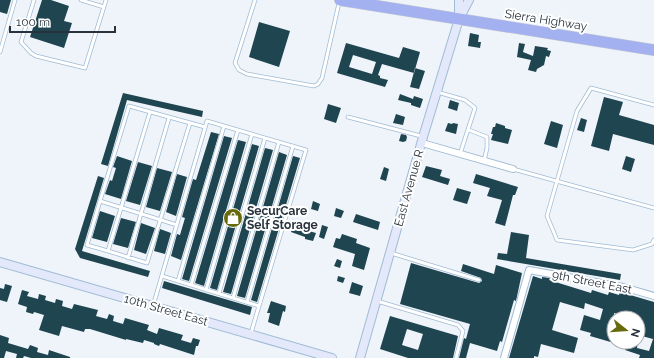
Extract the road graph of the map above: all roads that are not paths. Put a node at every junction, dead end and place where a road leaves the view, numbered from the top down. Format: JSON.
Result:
{"nodes":[{"id":1,"x":15,"y":0,"type":"edge"},
{"id":2,"x":34,"y":0,"type":"edge"},
{"id":3,"x":81,"y":0,"type":"edge"},
{"id":4,"x":106,"y":0,"type":"edge"},
{"id":5,"x":255,"y":0,"type":"edge"},
{"id":6,"x":340,"y":0,"type":"edge"},
{"id":7,"x":459,"y":0,"type":"edge"},
{"id":8,"x":469,"y":0,"type":"edge"},
{"id":9,"x":104,"y":7,"type":"junction"},
{"id":10,"x":459,"y":19,"type":"junction"},
{"id":11,"x":654,"y":50,"type":"edge"},
{"id":12,"x":0,"y":52,"type":"edge"},
{"id":13,"x":437,"y":92,"type":"junction"},
{"id":14,"x":654,"y":105,"type":"edge"},
{"id":15,"x":150,"y":112,"type":"junction"},
{"id":16,"x":348,"y":117,"type":"dead end"},
{"id":17,"x":169,"y":118,"type":"junction"},
{"id":18,"x":190,"y":123,"type":"junction"},
{"id":19,"x":224,"y":126,"type":"junction"},
{"id":20,"x":205,"y":128,"type":"junction"},
{"id":21,"x":238,"y":130,"type":"junction"},
{"id":22,"x":469,"y":130,"type":"junction"},
{"id":23,"x":252,"y":134,"type":"junction"},
{"id":24,"x":265,"y":138,"type":"junction"},
{"id":25,"x":422,"y":140,"type":"junction"},
{"id":26,"x":279,"y":142,"type":"junction"},
{"id":27,"x":294,"y":146,"type":"junction"},
{"id":28,"x":460,"y":154,"type":"junction"},
{"id":29,"x":484,"y":161,"type":"junction"},
{"id":30,"x":513,"y":169,"type":"joint"},
{"id":31,"x":557,"y":181,"type":"junction"},
{"id":32,"x":100,"y":201,"type":"junction"},
{"id":33,"x":122,"y":208,"type":"junction"},
{"id":34,"x":654,"y":208,"type":"edge"},
{"id":35,"x":142,"y":214,"type":"junction"},
{"id":36,"x":161,"y":220,"type":"junction"},
{"id":37,"x":177,"y":225,"type":"junction"},
{"id":38,"x":654,"y":240,"type":"edge"},
{"id":39,"x":108,"y":252,"type":"junction"},
{"id":40,"x":391,"y":253,"type":"junction"},
{"id":41,"x":128,"y":258,"type":"junction"},
{"id":42,"x":0,"y":262,"type":"edge"},
{"id":43,"x":162,"y":276,"type":"junction"},
{"id":44,"x":479,"y":280,"type":"dead end"},
{"id":45,"x":178,"y":281,"type":"junction"},
{"id":46,"x":191,"y":285,"type":"junction"},
{"id":47,"x":206,"y":290,"type":"junction"},
{"id":48,"x":219,"y":294,"type":"junction"},
{"id":49,"x":654,"y":296,"type":"edge"},
{"id":50,"x":233,"y":298,"type":"junction"},
{"id":51,"x":377,"y":301,"type":"junction"},
{"id":52,"x":247,"y":302,"type":"junction"},
{"id":53,"x":153,"y":306,"type":"junction"},
{"id":54,"x":259,"y":306,"type":"junction"},
{"id":55,"x":250,"y":334,"type":"junction"},
{"id":56,"x":327,"y":357,"type":"edge"},
{"id":57,"x":360,"y":358,"type":"edge"},
{"id":58,"x":456,"y":358,"type":"edge"},
{"id":59,"x":504,"y":358,"type":"edge"}],
"edges":[{"from":1,"to":12,"type":"lane"},
{"from":2,"to":9,"type":"lane"},
{"from":3,"to":9,"type":"lane"},
{"from":4,"to":9,"type":"lane"},
{"from":5,"to":6,"type":"lane"},
{"from":6,"to":10,"type":"highway","name":"Sierra Highway"},
{"from":7,"to":10,"type":"main road","name":"East Avenue R"},
{"from":8,"to":10,"type":"main road","name":"East Avenue R"},
{"from":10,"to":11,"type":"highway","name":"Sierra Highway"},
{"from":10,"to":13,"type":"main road","name":"East Avenue R"},
{"from":13,"to":22,"type":"lane"},
{"from":13,"to":25,"type":"main road","name":"East Avenue R"},
{"from":14,"to":31,"type":"lane"},
{"from":15,"to":17,"type":"lane"},
{"from":15,"to":32,"type":"lane"},
{"from":15,"to":33,"type":"lane"},
{"from":16,"to":25,"type":"lane"},
{"from":17,"to":18,"type":"lane"},
{"from":17,"to":35,"type":"lane"},
{"from":18,"to":20,"type":"lane"},
{"from":18,"to":36,"type":"lane"},
{"from":19,"to":20,"type":"lane"},
{"from":19,"to":21,"type":"lane"},
{"from":19,"to":45,"type":"lane"},
{"from":20,"to":37,"type":"lane"},
{"from":21,"to":23,"type":"lane"},
{"from":21,"to":46,"type":"lane"},
{"from":22,"to":28,"type":"lane"},
{"from":22,"to":29,"type":"lane"},
{"from":23,"to":24,"type":"lane"},
{"from":23,"to":47,"type":"lane"},
{"from":24,"to":26,"type":"lane"},
{"from":24,"to":48,"type":"lane"},
{"from":25,"to":28,"type":"street"},
{"from":25,"to":40,"type":"main road","name":"East Avenue R"},
{"from":26,"to":27,"type":"lane"},
{"from":26,"to":50,"type":"lane"},
{"from":27,"to":52,"type":"lane"},
{"from":27,"to":54,"type":"lane"},
{"from":28,"to":29,"type":"street"},
{"from":29,"to":30,"type":"street"},
{"from":30,"to":31,"type":"lane"},
{"from":31,"to":34,"type":"lane"},
{"from":31,"to":38,"type":"lane"},
{"from":32,"to":33,"type":"lane"},
{"from":32,"to":39,"type":"lane"},
{"from":33,"to":35,"type":"lane"},
{"from":33,"to":39,"type":"lane"},
{"from":35,"to":36,"type":"lane"},
{"from":35,"to":41,"type":"lane"},
{"from":36,"to":37,"type":"lane"},
{"from":36,"to":41,"type":"lane"},
{"from":37,"to":43,"type":"lane"},
{"from":39,"to":41,"type":"lane"},
{"from":40,"to":44,"type":"lane"},
{"from":40,"to":51,"type":"main road","name":"East Avenue R"},
{"from":42,"to":53,"type":"main road","name":"10th Street East"},
{"from":43,"to":45,"type":"lane"},
{"from":43,"to":53,"type":"lane"},
{"from":45,"to":46,"type":"lane"},
{"from":46,"to":47,"type":"lane"},
{"from":47,"to":48,"type":"lane"},
{"from":48,"to":50,"type":"lane"},
{"from":49,"to":59,"type":"street","name":"9th Street East"},
{"from":50,"to":52,"type":"lane"},
{"from":51,"to":57,"type":"main road","name":"East Avenue R"},
{"from":51,"to":58,"type":"lane"},
{"from":52,"to":54,"type":"lane"},
{"from":53,"to":55,"type":"main road","name":"10th Street East"},
{"from":54,"to":55,"type":"lane"},
{"from":55,"to":56,"type":"main road","name":"10th Street East"}]}
